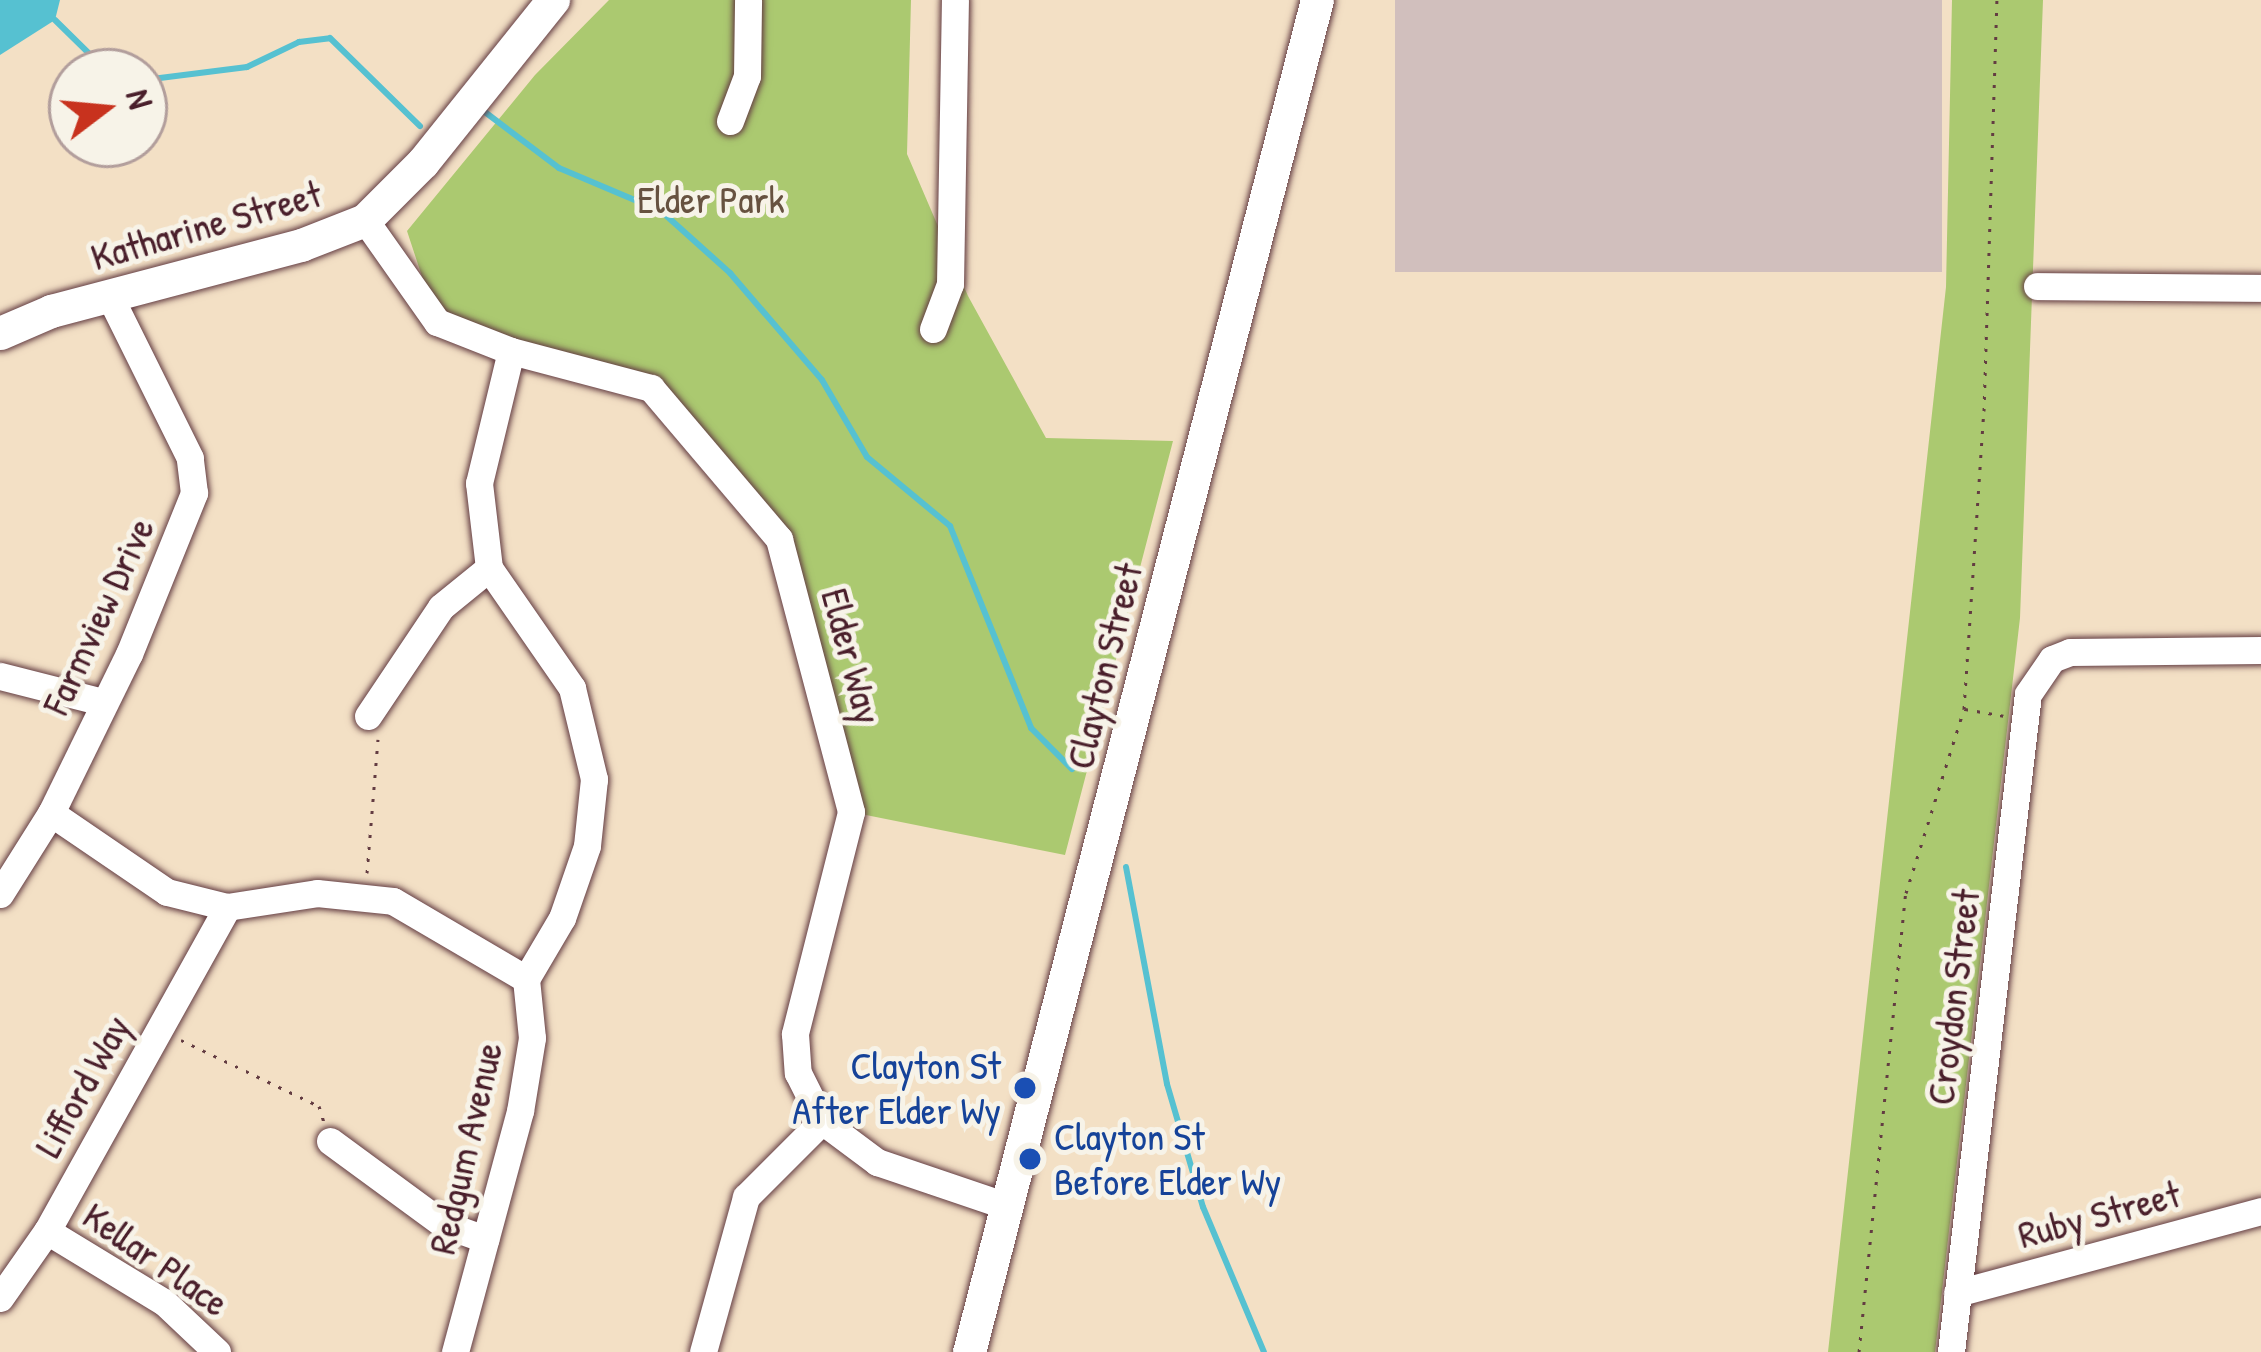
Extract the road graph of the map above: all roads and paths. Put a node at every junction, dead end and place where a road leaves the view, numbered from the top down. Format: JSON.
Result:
{"nodes":[{"id":1,"x":553,"y":0,"type":"edge"},
{"id":2,"x":748,"y":0,"type":"edge"},
{"id":3,"x":955,"y":0,"type":"edge"},
{"id":4,"x":1317,"y":0,"type":"edge"},
{"id":5,"x":1997,"y":0,"type":"edge"},
{"id":6,"x":730,"y":121,"type":"dead end"},
{"id":7,"x":365,"y":220,"type":"junction"},
{"id":8,"x":2037,"y":286,"type":"dead end"},
{"id":9,"x":2261,"y":288,"type":"edge"},
{"id":10,"x":110,"y":297,"type":"junction"},
{"id":11,"x":933,"y":329,"type":"dead end"},
{"id":12,"x":0,"y":333,"type":"edge"},
{"id":13,"x":511,"y":351,"type":"junction"},
{"id":14,"x":489,"y":568,"type":"junction"},
{"id":15,"x":2261,"y":650,"type":"edge"},
{"id":16,"x":0,"y":676,"type":"edge"},
{"id":17,"x":104,"y":702,"type":"junction"},
{"id":18,"x":1964,"y":709,"type":"junction"},
{"id":19,"x":368,"y":716,"type":"joint"},
{"id":20,"x":2025,"y":720,"type":"junction"},
{"id":21,"x":51,"y":813,"type":"junction"},
{"id":22,"x":0,"y":894,"type":"edge"},
{"id":23,"x":364,"y":898,"type":"junction"},
{"id":24,"x":226,"y":907,"type":"junction"},
{"id":25,"x":526,"y":979,"type":"junction"},
{"id":26,"x":158,"y":1028,"type":"junction"},
{"id":27,"x":822,"y":1121,"type":"junction"},
{"id":28,"x":330,"y":1142,"type":"joint"},
{"id":29,"x":1007,"y":1206,"type":"junction"},
{"id":30,"x":2261,"y":1211,"type":"edge"},
{"id":31,"x":46,"y":1231,"type":"junction"},
{"id":32,"x":485,"y":1239,"type":"junction"},
{"id":33,"x":1958,"y":1293,"type":"junction"},
{"id":34,"x":0,"y":1298,"type":"edge"},
{"id":35,"x":217,"y":1352,"type":"edge"},
{"id":36,"x":455,"y":1352,"type":"edge"},
{"id":37,"x":703,"y":1352,"type":"edge"},
{"id":38,"x":969,"y":1352,"type":"edge"},
{"id":39,"x":1859,"y":1352,"type":"edge"},
{"id":40,"x":1951,"y":1352,"type":"edge"}],
"edges":[{"from":1,"to":7,"type":"main road","name":"Katharine Street"},
{"from":2,"to":6,"type":"street"},
{"from":3,"to":11,"type":"street"},
{"from":4,"to":29,"type":"main road","name":"Clayton Street"},
{"from":5,"to":18,"type":"path"},
{"from":7,"to":10,"type":"main road","name":"Katharine Street"},
{"from":7,"to":13,"type":"street","name":"Elder Way"},
{"from":8,"to":9,"type":"street"},
{"from":10,"to":12,"type":"main road","name":"Katharine Street"},
{"from":10,"to":17,"type":"street","name":"Farmview Drive"},
{"from":13,"to":14,"type":"street"},
{"from":13,"to":27,"type":"street","name":"Elder Way"},
{"from":14,"to":19,"type":"street"},
{"from":14,"to":25,"type":"street"},
{"from":15,"to":20,"type":"street","name":"Croydon Street"},
{"from":16,"to":17,"type":"street"},
{"from":17,"to":21,"type":"street","name":"Farmview Drive"},
{"from":18,"to":20,"type":"path"},
{"from":18,"to":39,"type":"path"},
{"from":19,"to":23,"type":"path"},
{"from":20,"to":33,"type":"street","name":"Croydon Street"},
{"from":21,"to":22,"type":"street","name":"Farmview Drive"},
{"from":21,"to":24,"type":"street"},
{"from":23,"to":24,"type":"street"},
{"from":23,"to":25,"type":"street"},
{"from":24,"to":26,"type":"street","name":"Lifford Way"},
{"from":25,"to":32,"type":"street","name":"Redgum Avenue"},
{"from":26,"to":28,"type":"path"},
{"from":26,"to":31,"type":"street","name":"Lifford Way"},
{"from":27,"to":29,"type":"street"},
{"from":27,"to":37,"type":"street"},
{"from":28,"to":32,"type":"street"},
{"from":29,"to":38,"type":"main road","name":"Clayton Street"},
{"from":30,"to":33,"type":"street","name":"Ruby Street"},
{"from":31,"to":34,"type":"street","name":"Lifford Way"},
{"from":31,"to":35,"type":"street","name":"Kellar Place"},
{"from":32,"to":36,"type":"street","name":"Redgum Avenue"},
{"from":33,"to":40,"type":"street","name":"Croydon Street"}]}
